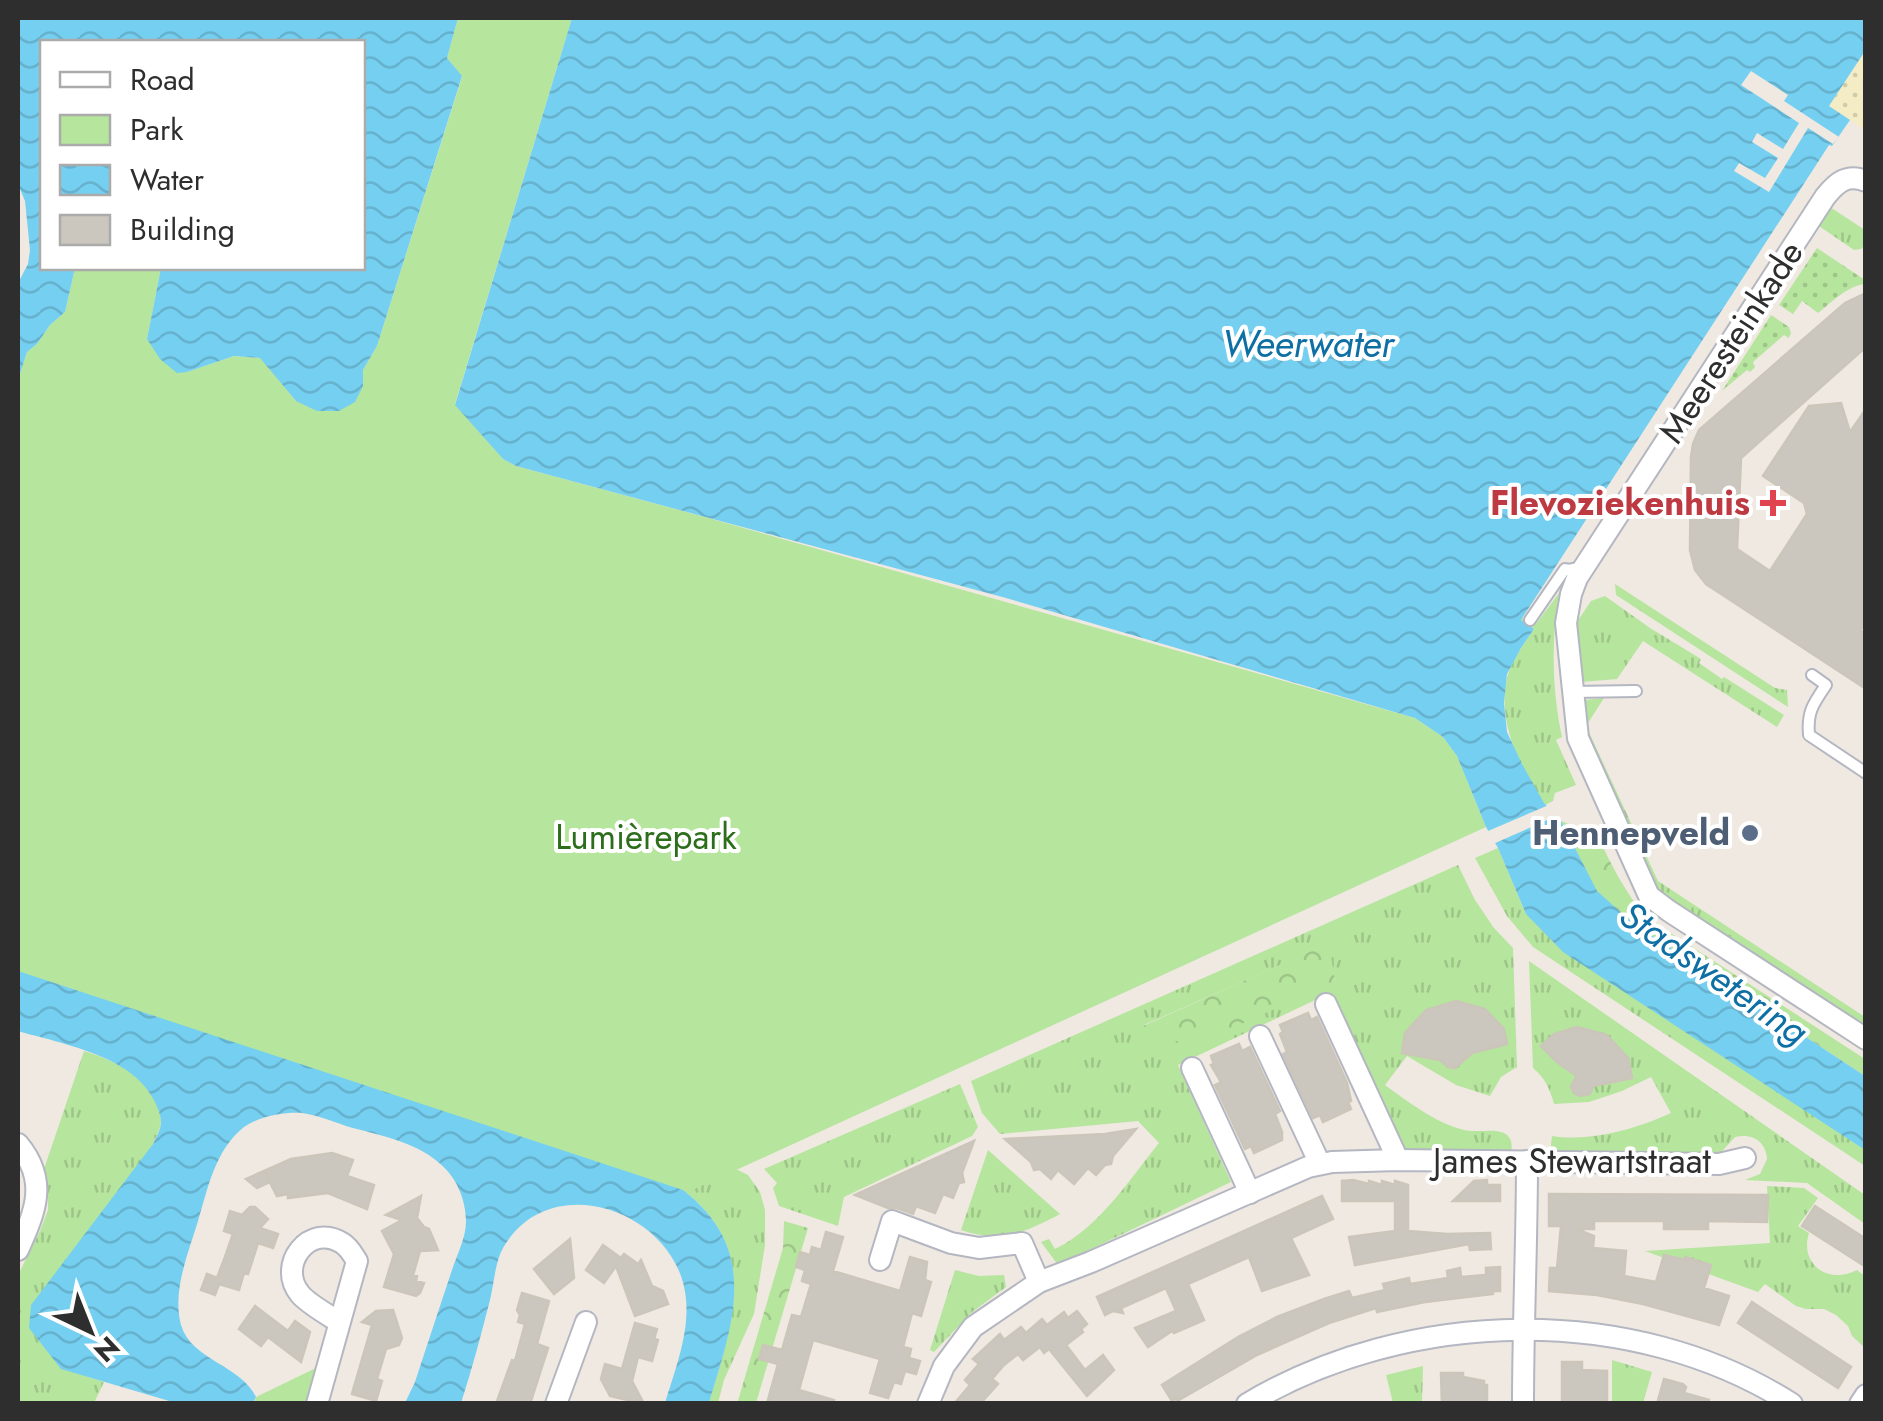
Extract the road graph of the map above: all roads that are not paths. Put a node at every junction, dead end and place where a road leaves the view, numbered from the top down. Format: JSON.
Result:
{"nodes":[{"id":1,"x":1864,"y":180,"type":"edge"},
{"id":2,"x":1585,"y":566,"type":"junction"},
{"id":3,"x":1530,"y":620,"type":"dead end"},
{"id":4,"x":1812,"y":675,"type":"dead end"},
{"id":5,"x":1636,"y":691,"type":"dead end"},
{"id":6,"x":1571,"y":692,"type":"junction"},
{"id":7,"x":1866,"y":773,"type":"edge"},
{"id":8,"x":1326,"y":1004,"type":"dead end"},
{"id":9,"x":1260,"y":1036,"type":"dead end"},
{"id":10,"x":1866,"y":1039,"type":"edge"},
{"id":11,"x":1192,"y":1068,"type":"dead end"},
{"id":12,"x":18,"y":1144,"type":"edge"},
{"id":13,"x":1745,"y":1158,"type":"dead end"},
{"id":14,"x":1398,"y":1160,"type":"junction"},
{"id":15,"x":1527,"y":1161,"type":"junction"},
{"id":16,"x":1320,"y":1164,"type":"junction"},
{"id":17,"x":1250,"y":1193,"type":"junction"},
{"id":18,"x":18,"y":1250,"type":"edge"},
{"id":19,"x":880,"y":1260,"type":"dead end"},
{"id":20,"x":1038,"y":1282,"type":"junction"},
{"id":21,"x":339,"y":1322,"type":"dead end"},
{"id":22,"x":586,"y":1322,"type":"dead end"},
{"id":23,"x":1522,"y":1330,"type":"junction"},
{"id":24,"x":1283,"y":1394,"type":"edge"},
{"id":25,"x":1866,"y":1395,"type":"edge"},
{"id":26,"x":317,"y":1404,"type":"edge"},
{"id":27,"x":556,"y":1404,"type":"edge"},
{"id":28,"x":928,"y":1404,"type":"edge"},
{"id":29,"x":1248,"y":1404,"type":"edge"},
{"id":30,"x":1524,"y":1404,"type":"edge"},
{"id":31,"x":1792,"y":1404,"type":"edge"},
{"id":32,"x":1860,"y":1404,"type":"edge"}],
"edges":[{"from":1,"to":2,"type":"street","name":"Meeresteinkade"},
{"from":2,"to":3,"type":"lane"},
{"from":2,"to":6,"type":"street","name":"Meeresteinkade"},
{"from":4,"to":7,"type":"lane"},
{"from":5,"to":6,"type":"lane"},
{"from":6,"to":10,"type":"street","name":"Meeresteinkade"},
{"from":8,"to":14,"type":"street","name":"James Stewartstraat"},
{"from":9,"to":16,"type":"street"},
{"from":11,"to":17,"type":"street"},
{"from":12,"to":18,"type":"street"},
{"from":13,"to":15,"type":"street","name":"James Stewartstraat"},
{"from":14,"to":15,"type":"street","name":"James Stewartstraat"},
{"from":14,"to":16,"type":"street","name":"James Stewartstraat"},
{"from":15,"to":23,"type":"street"},
{"from":16,"to":17,"type":"street","name":"James Stewartstraat"},
{"from":17,"to":20,"type":"street","name":"James Stewartstraat"},
{"from":19,"to":20,"type":"street"},
{"from":20,"to":28,"type":"street","name":"James Stewartstraat"},
{"from":21,"to":26,"type":"street"},
{"from":22,"to":27,"type":"street"},
{"from":23,"to":24,"type":"street"},
{"from":23,"to":30,"type":"street"},
{"from":23,"to":31,"type":"street"},
{"from":24,"to":29,"type":"street"},
{"from":25,"to":32,"type":"street"}]}
